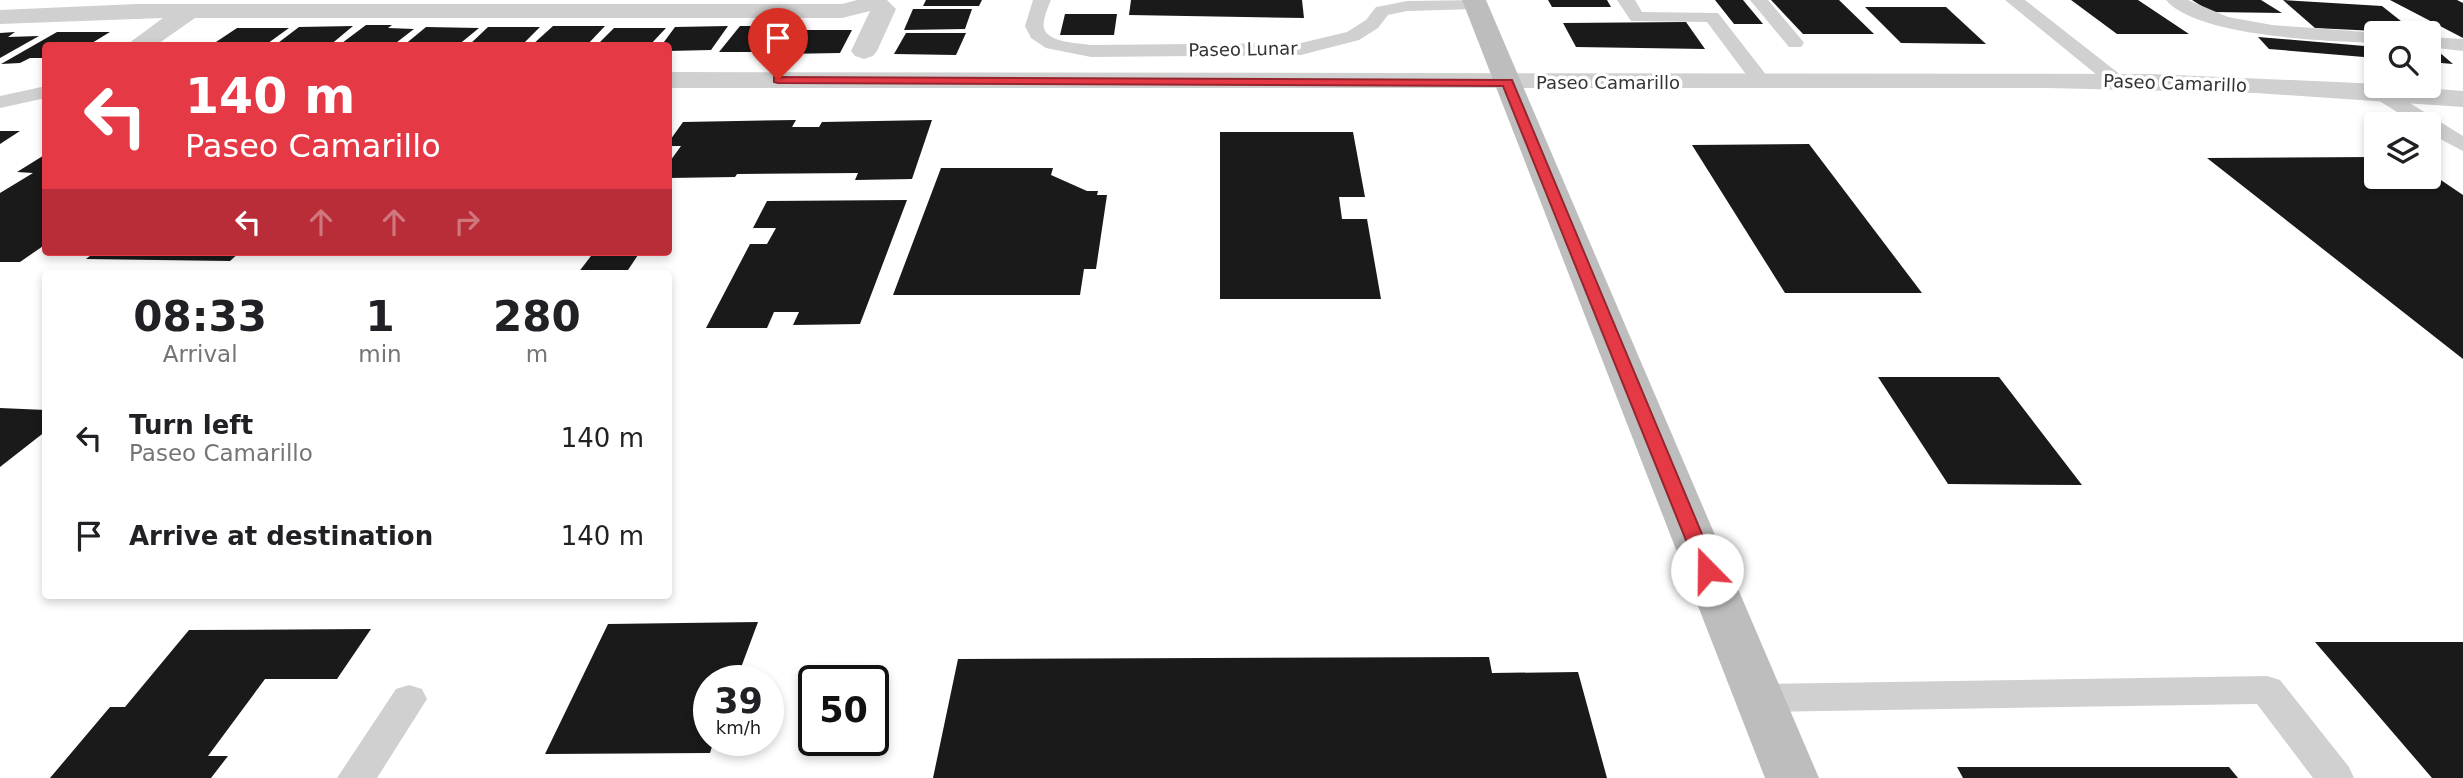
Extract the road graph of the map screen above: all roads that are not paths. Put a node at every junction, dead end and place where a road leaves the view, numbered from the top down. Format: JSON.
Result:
{"nodes":[{"id":1,"x":17,"y":0,"type":"edge"},
{"id":2,"x":1042,"y":0,"type":"edge"},
{"id":3,"x":1626,"y":0,"type":"edge"},
{"id":4,"x":1759,"y":0,"type":"edge"},
{"id":5,"x":2014,"y":0,"type":"edge"},
{"id":6,"x":2175,"y":0,"type":"edge"},
{"id":7,"x":873,"y":2,"type":"edge"},
{"id":8,"x":1475,"y":2,"type":"edge"},
{"id":9,"x":0,"y":8,"type":"edge"},
{"id":10,"x":190,"y":11,"type":"junction"},
{"id":11,"x":224,"y":12,"type":"junction"},
{"id":12,"x":0,"y":17,"type":"edge"},
{"id":13,"x":2364,"y":37,"type":"edge"},
{"id":14,"x":143,"y":42,"type":"edge"},
{"id":15,"x":178,"y":42,"type":"edge"},
{"id":16,"x":1795,"y":43,"type":"dead end"},
{"id":17,"x":2441,"y":43,"type":"edge"},
{"id":18,"x":2463,"y":44,"type":"edge"},
{"id":19,"x":864,"y":51,"type":"dead end"},
{"id":20,"x":672,"y":80,"type":"edge"},
{"id":21,"x":2115,"y":80,"type":"junction"},
{"id":22,"x":1761,"y":81,"type":"junction"},
{"id":23,"x":1508,"y":82,"type":"junction"},
{"id":24,"x":2364,"y":90,"type":"edge"},
{"id":25,"x":42,"y":93,"type":"edge"},
{"id":26,"x":2441,"y":97,"type":"edge"},
{"id":27,"x":2387,"y":98,"type":"edge"},
{"id":28,"x":2463,"y":99,"type":"edge"},
{"id":29,"x":0,"y":102,"type":"edge"},
{"id":30,"x":2463,"y":145,"type":"edge"},
{"id":31,"x":1759,"y":698,"type":"junction"},
{"id":32,"x":409,"y":699,"type":"dead end"},
{"id":33,"x":356,"y":778,"type":"edge"},
{"id":34,"x":1792,"y":778,"type":"edge"},
{"id":35,"x":2335,"y":778,"type":"edge"}],
"edges":[{"from":1,"to":9,"type":"street"},
{"from":2,"to":8,"type":"lane","name":"Paseo Lunar"},
{"from":3,"to":22,"type":"lane"},
{"from":4,"to":16,"type":"lane"},
{"from":5,"to":21,"type":"lane"},
{"from":6,"to":13,"type":"lane"},
{"from":7,"to":11,"type":"street"},
{"from":7,"to":19,"type":"street"},
{"from":8,"to":23,"type":"main road"},
{"from":10,"to":11,"type":"street"},
{"from":10,"to":12,"type":"street"},
{"from":10,"to":14,"type":"street"},
{"from":11,"to":15,"type":"street"},
{"from":17,"to":18,"type":"lane"},
{"from":20,"to":23,"type":"street","name":"Paseo Camarillo"},
{"from":21,"to":22,"type":"street","name":"Paseo Camarillo"},
{"from":21,"to":24,"type":"street","name":"Paseo Camarillo"},
{"from":22,"to":23,"type":"street","name":"Paseo Camarillo"},
{"from":23,"to":31,"type":"main road"},
{"from":25,"to":29,"type":"lane"},
{"from":26,"to":28,"type":"street","name":"Paseo Camarillo"},
{"from":27,"to":30,"type":"lane"},
{"from":31,"to":34,"type":"main road"},
{"from":31,"to":35,"type":"lane"},
{"from":32,"to":33,"type":"lane"}]}
